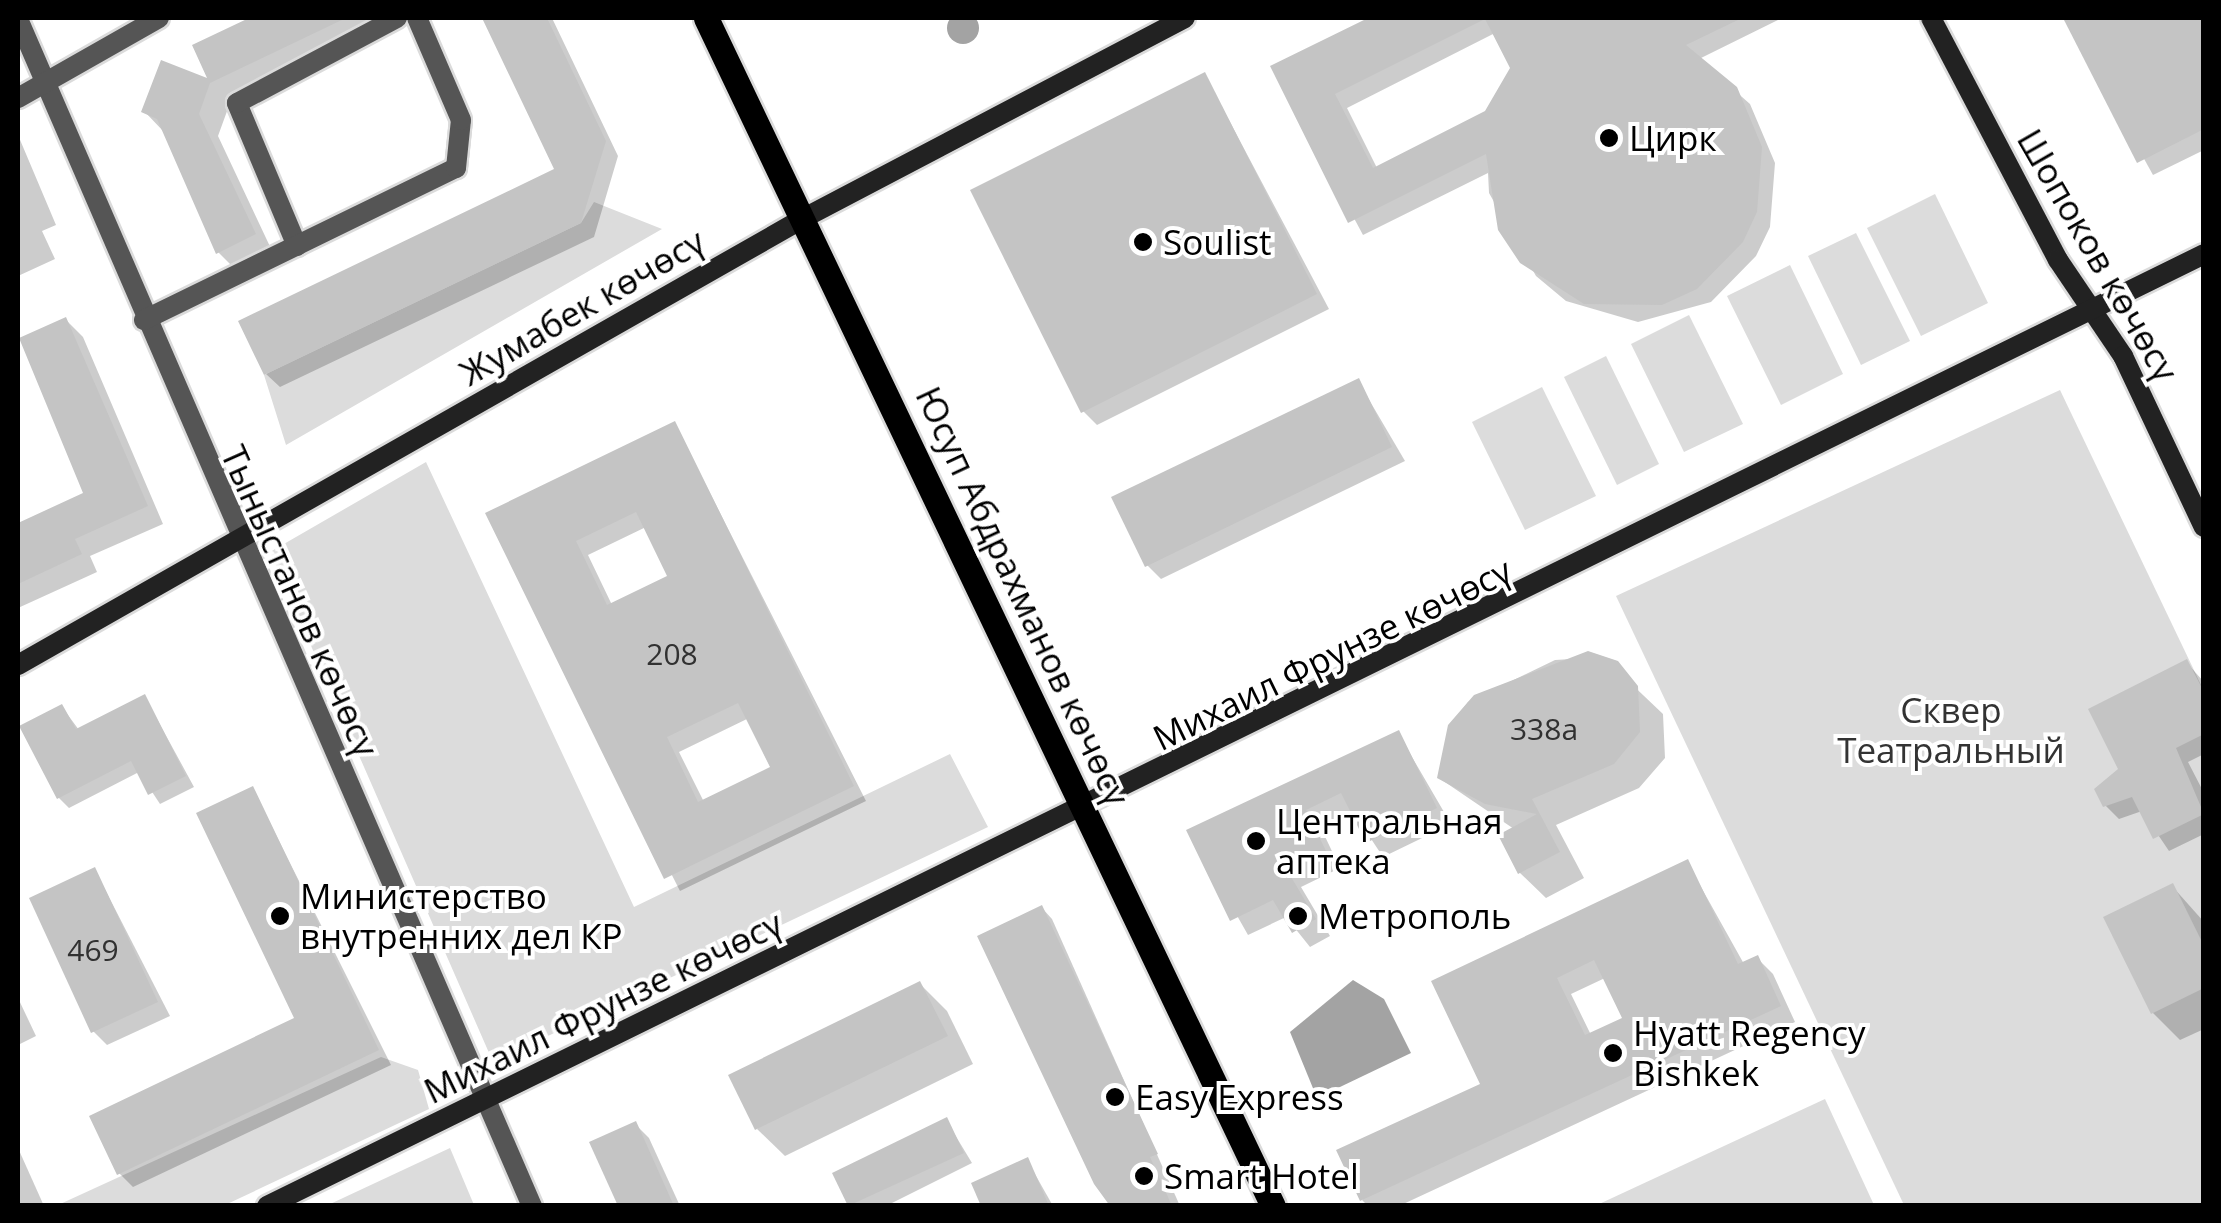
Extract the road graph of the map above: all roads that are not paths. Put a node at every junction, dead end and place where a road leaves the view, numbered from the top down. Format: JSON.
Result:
{"nodes":[{"id":1,"x":159,"y":18,"type":"edge"},
{"id":2,"x":398,"y":18,"type":"edge"},
{"id":3,"x":416,"y":18,"type":"edge"},
{"id":4,"x":706,"y":18,"type":"edge"},
{"id":5,"x":1185,"y":18,"type":"edge"},
{"id":6,"x":1931,"y":18,"type":"edge"},
{"id":7,"x":18,"y":19,"type":"edge"},
{"id":8,"x":44,"y":82,"type":"junction"},
{"id":9,"x":18,"y":98,"type":"edge"},
{"id":10,"x":804,"y":218,"type":"junction"},
{"id":11,"x":297,"y":246,"type":"junction"},
{"id":12,"x":2204,"y":254,"type":"edge"},
{"id":13,"x":2092,"y":311,"type":"junction"},
{"id":14,"x":144,"y":320,"type":"junction"},
{"id":15,"x":2204,"y":527,"type":"edge"},
{"id":16,"x":236,"y":540,"type":"junction"},
{"id":17,"x":18,"y":665,"type":"edge"},
{"id":18,"x":1086,"y":810,"type":"junction"},
{"id":19,"x":486,"y":1100,"type":"junction"},
{"id":20,"x":267,"y":1206,"type":"edge"},
{"id":21,"x":532,"y":1206,"type":"edge"},
{"id":22,"x":1274,"y":1206,"type":"edge"}],
"edges":[{"from":1,"to":8,"type":"street"},
{"from":2,"to":11,"type":"street"},
{"from":3,"to":11,"type":"street"},
{"from":4,"to":10,"type":"main road","name":"Юсуп Абдрахманов көчөсү"},
{"from":5,"to":10,"type":"main road","name":"Жумабек көчөсү"},
{"from":6,"to":13,"type":"main road","name":"Шопоков көчөсү"},
{"from":7,"to":8,"type":"street","name":"Тыныстанов көчөсү"},
{"from":8,"to":9,"type":"street"},
{"from":8,"to":14,"type":"street","name":"Тыныстанов көчөсү"},
{"from":10,"to":16,"type":"main road","name":"Жумабек көчөсү"},
{"from":10,"to":18,"type":"main road","name":"Юсуп Абдрахманов көчөсү"},
{"from":11,"to":14,"type":"street"},
{"from":12,"to":13,"type":"main road","name":"Михаил Фрунзе көчөсү"},
{"from":13,"to":15,"type":"main road","name":"Шопоков көчөсү"},
{"from":13,"to":18,"type":"main road","name":"Михаил Фрунзе көчөсү"},
{"from":14,"to":16,"type":"street","name":"Тыныстанов көчөсү"},
{"from":16,"to":17,"type":"main road","name":"Жумабек көчөсү"},
{"from":16,"to":19,"type":"street","name":"Тыныстанов көчөсү"},
{"from":18,"to":19,"type":"main road","name":"Михаил Фрунзе көчөсү"},
{"from":18,"to":22,"type":"main road","name":"Юсуп Абдрахманов көчөсү"},
{"from":19,"to":20,"type":"main road","name":"Михаил Фрунзе көчөсү"},
{"from":19,"to":21,"type":"street","name":"Тыныстанов көчөсү"}]}
